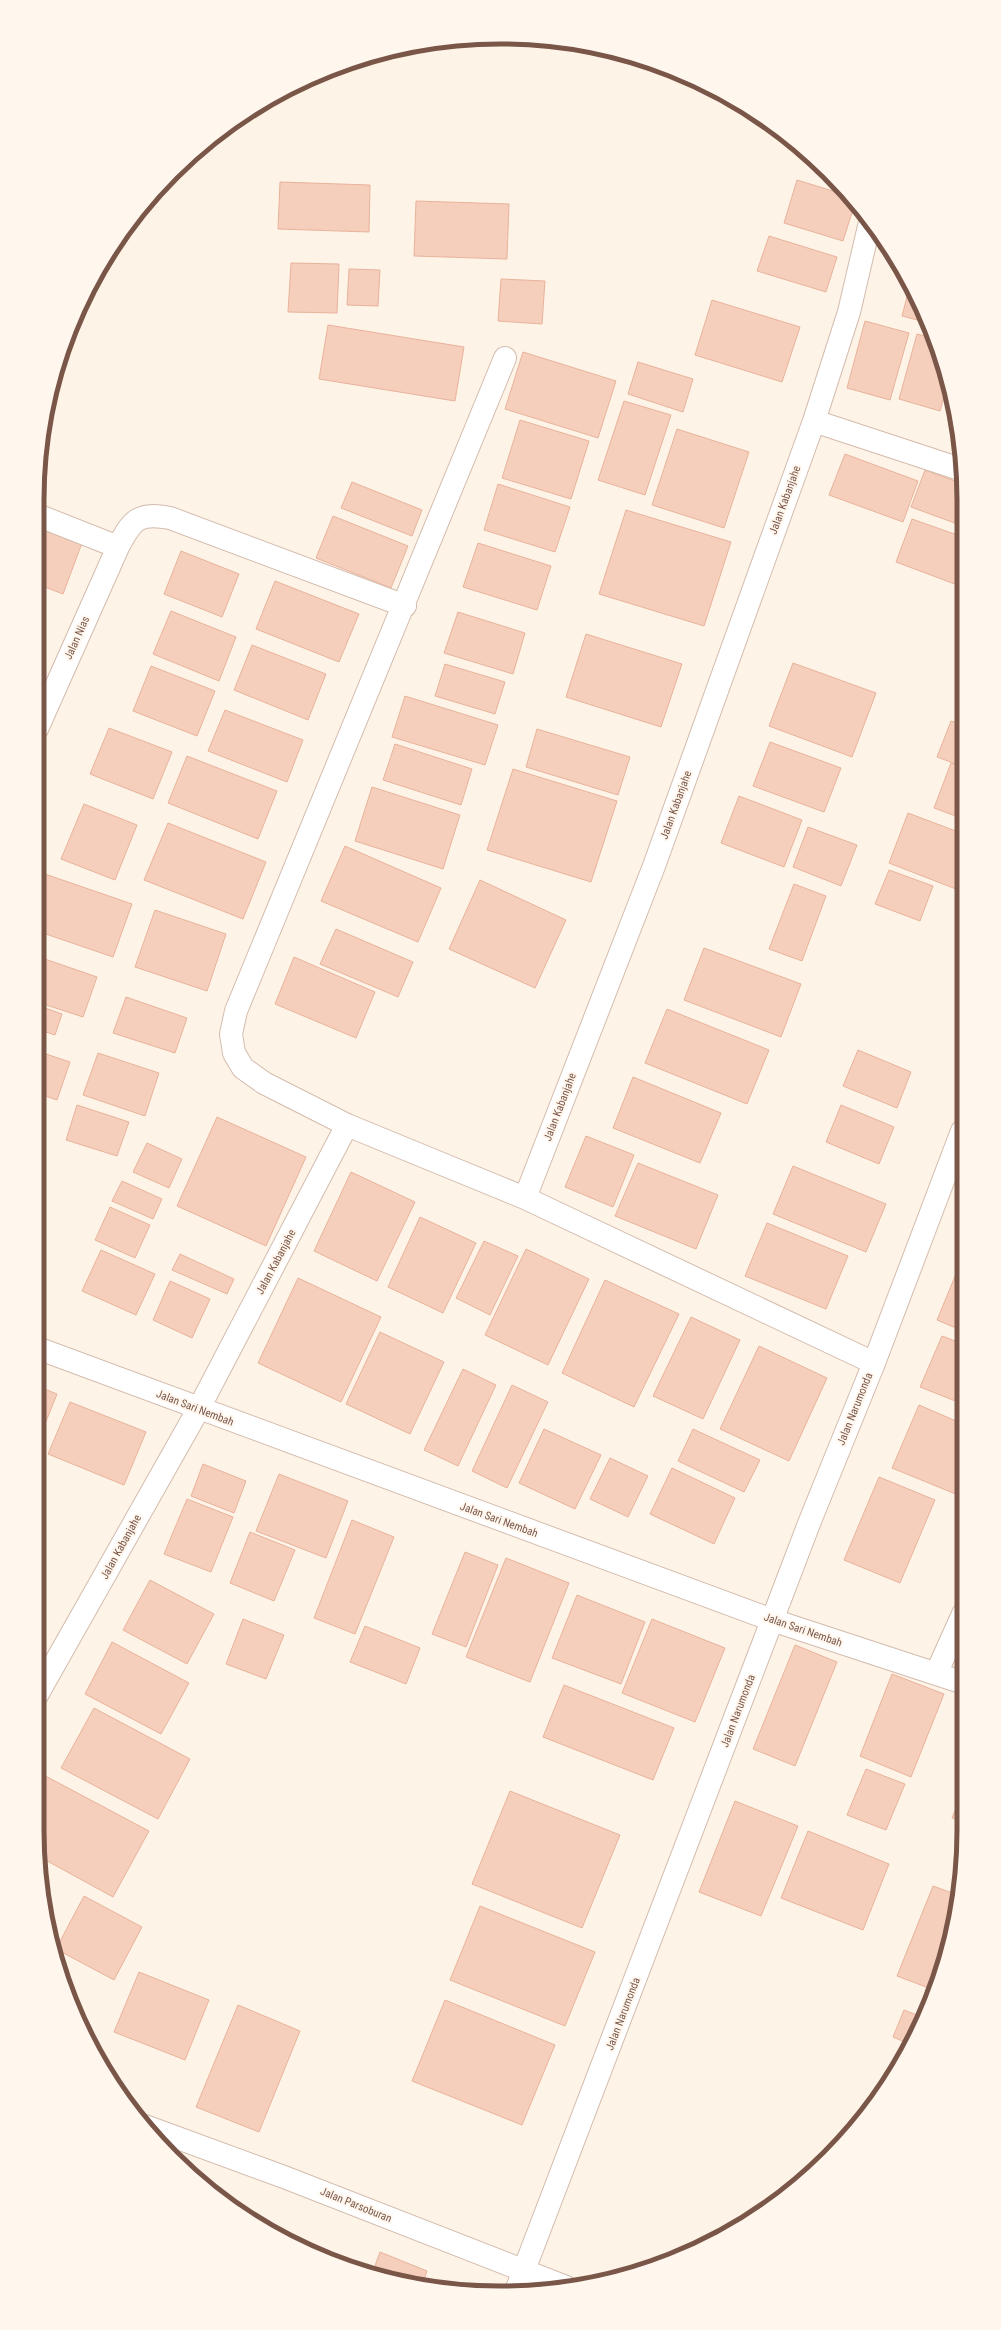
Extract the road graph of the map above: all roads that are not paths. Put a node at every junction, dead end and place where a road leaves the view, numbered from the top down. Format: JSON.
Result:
{"nodes":[{"id":1,"x":868,"y":230,"type":"edge"},
{"id":2,"x":506,"y":358,"type":"dead end"},
{"id":3,"x":814,"y":421,"type":"junction"},
{"id":4,"x":956,"y":468,"type":"edge"},
{"id":5,"x":44,"y":518,"type":"edge"},
{"id":6,"x":118,"y":547,"type":"junction"},
{"id":7,"x":405,"y":606,"type":"junction"},
{"id":8,"x":44,"y":713,"type":"edge"},
{"id":9,"x":347,"y":1124,"type":"junction"},
{"id":10,"x":957,"y":1144,"type":"edge"},
{"id":11,"x":525,"y":1198,"type":"junction"},
{"id":12,"x":44,"y":1351,"type":"edge"},
{"id":13,"x":874,"y":1363,"type":"junction"},
{"id":14,"x":198,"y":1410,"type":"junction"},
{"id":15,"x":772,"y":1620,"type":"junction"},
{"id":16,"x":957,"y":1627,"type":"edge"},
{"id":17,"x":936,"y":1674,"type":"junction"},
{"id":18,"x":957,"y":1681,"type":"edge"},
{"id":19,"x":44,"y":1683,"type":"edge"},
{"id":20,"x":158,"y":2131,"type":"edge"},
{"id":21,"x":523,"y":2272,"type":"junction"},
{"id":22,"x":554,"y":2283,"type":"edge"},
{"id":23,"x":518,"y":2285,"type":"edge"}],
"edges":[{"from":1,"to":3,"type":"street","name":"Jalan Kabanjahe"},
{"from":2,"to":7,"type":"street"},
{"from":3,"to":4,"type":"street"},
{"from":3,"to":11,"type":"street","name":"Jalan Kabanjahe"},
{"from":5,"to":6,"type":"street"},
{"from":6,"to":7,"type":"street","name":"Jalan Nias"},
{"from":6,"to":8,"type":"street","name":"Jalan Nias"},
{"from":7,"to":9,"type":"street"},
{"from":9,"to":11,"type":"street"},
{"from":9,"to":14,"type":"street","name":"Jalan Kabanjahe"},
{"from":10,"to":13,"type":"street","name":"Jalan Narumonda"},
{"from":11,"to":13,"type":"street"},
{"from":12,"to":14,"type":"street","name":"Jalan Sari Nembah"},
{"from":13,"to":15,"type":"street","name":"Jalan Narumonda"},
{"from":14,"to":15,"type":"street","name":"Jalan Sari Nembah"},
{"from":14,"to":19,"type":"street","name":"Jalan Kabanjahe"},
{"from":15,"to":17,"type":"street","name":"Jalan Sari Nembah"},
{"from":15,"to":21,"type":"street","name":"Jalan Narumonda"},
{"from":16,"to":17,"type":"street"},
{"from":17,"to":18,"type":"street","name":"Jalan Sari Nembah"},
{"from":20,"to":21,"type":"street","name":"Jalan Parsoburan"},
{"from":21,"to":22,"type":"street","name":"Jalan Parsoburan"},
{"from":21,"to":23,"type":"street","name":"Jalan Narumonda"}]}
